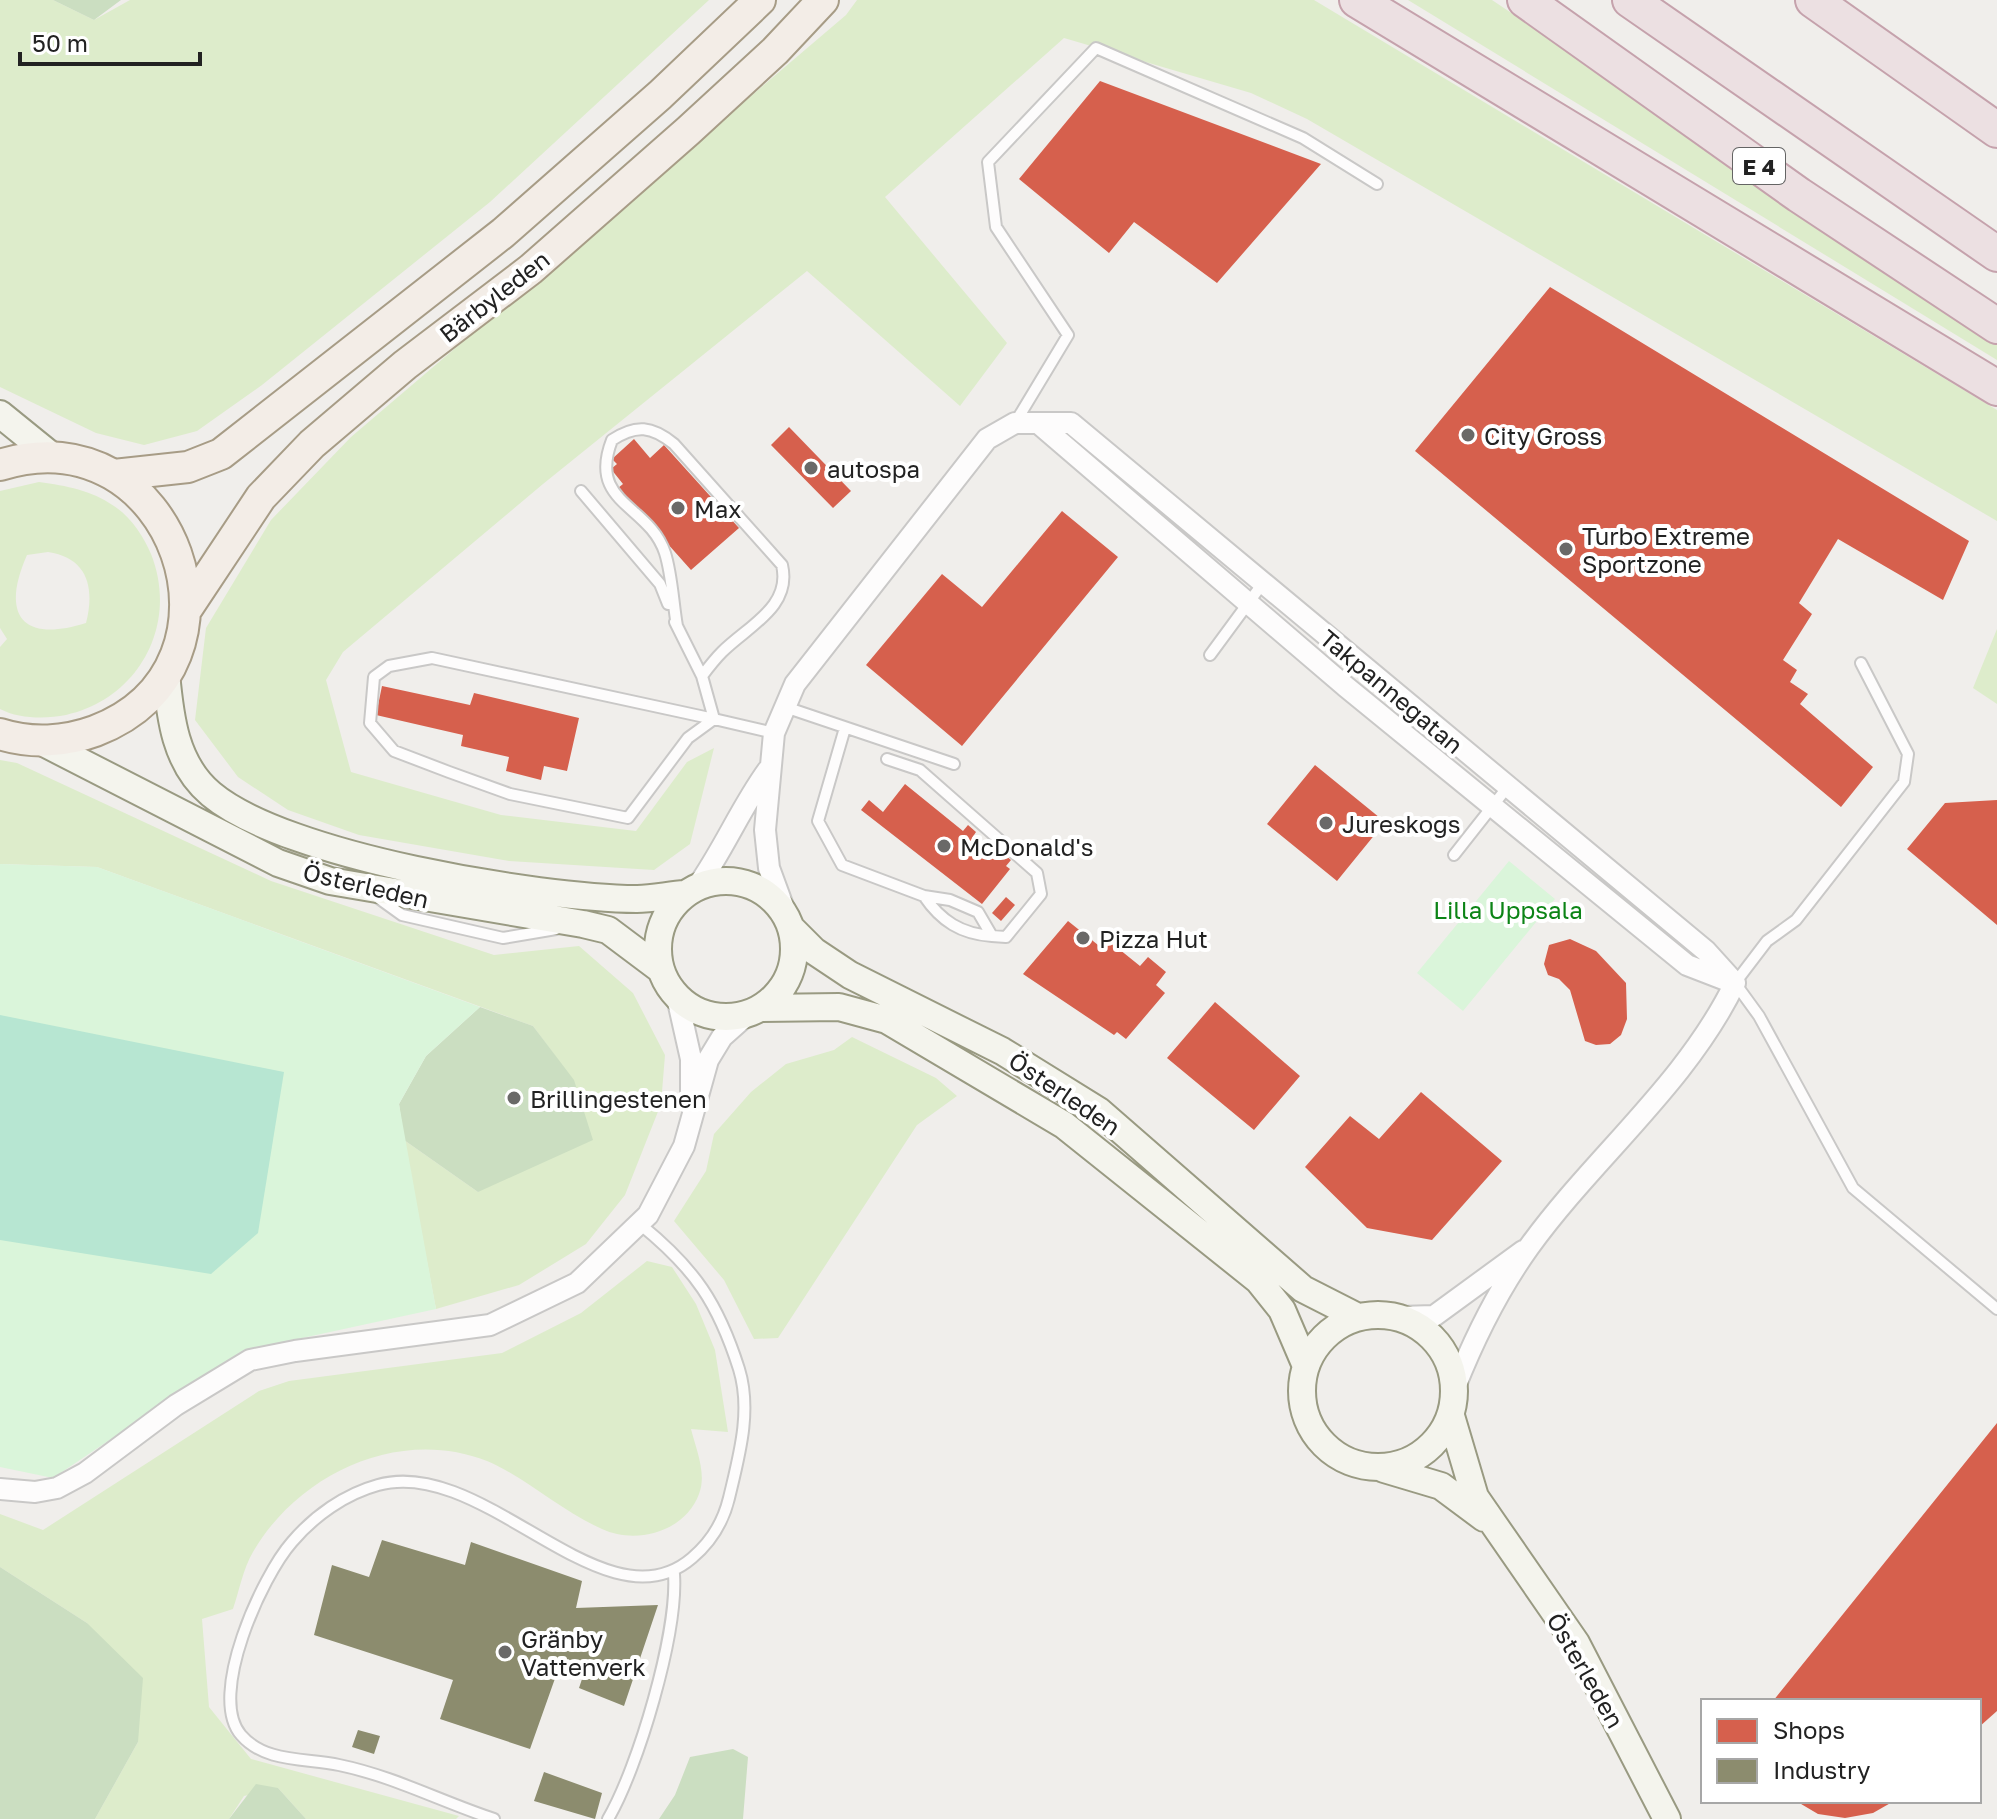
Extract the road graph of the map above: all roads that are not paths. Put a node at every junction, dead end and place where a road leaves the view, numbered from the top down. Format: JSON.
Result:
{"nodes":[{"id":1,"x":760,"y":0,"type":"edge"},
{"id":2,"x":823,"y":0,"type":"edge"},
{"id":3,"x":1357,"y":0,"type":"edge"},
{"id":4,"x":1525,"y":0,"type":"edge"},
{"id":5,"x":1630,"y":0,"type":"edge"},
{"id":6,"x":1813,"y":0,"type":"edge"},
{"id":7,"x":1997,"y":130,"type":"edge"},
{"id":8,"x":1377,"y":184,"type":"dead end"},
{"id":9,"x":1997,"y":254,"type":"edge"},
{"id":10,"x":1997,"y":326,"type":"edge"},
{"id":11,"x":1997,"y":388,"type":"edge"},
{"id":12,"x":0,"y":414,"type":"edge"},
{"id":13,"x":1015,"y":423,"type":"junction"},
{"id":14,"x":1038,"y":423,"type":"junction"},
{"id":15,"x":53,"y":457,"type":"junction"},
{"id":16,"x":0,"y":465,"type":"edge"},
{"id":17,"x":114,"y":475,"type":"junction"},
{"id":18,"x":581,"y":491,"type":"dead end"},
{"id":19,"x":1263,"y":582,"type":"junction"},
{"id":20,"x":1247,"y":602,"type":"junction"},
{"id":21,"x":186,"y":610,"type":"junction"},
{"id":22,"x":677,"y":626,"type":"junction"},
{"id":23,"x":1210,"y":655,"type":"dead end"},
{"id":24,"x":1861,"y":663,"type":"dead end"},
{"id":25,"x":166,"y":673,"type":"junction"},
{"id":26,"x":702,"y":676,"type":"junction"},
{"id":27,"x":785,"y":707,"type":"junction"},
{"id":28,"x":714,"y":719,"type":"junction"},
{"id":29,"x":845,"y":728,"type":"junction"},
{"id":30,"x":774,"y":733,"type":"junction"},
{"id":31,"x":0,"y":734,"type":"edge"},
{"id":32,"x":40,"y":741,"type":"junction"},
{"id":33,"x":887,"y":759,"type":"dead end"},
{"id":34,"x":954,"y":764,"type":"dead end"},
{"id":35,"x":768,"y":770,"type":"junction"},
{"id":36,"x":1506,"y":789,"type":"junction"},
{"id":37,"x":1493,"y":806,"type":"junction"},
{"id":38,"x":1454,"y":855,"type":"dead end"},
{"id":39,"x":691,"y":890,"type":"junction"},
{"id":40,"x":924,"y":896,"type":"junction"},
{"id":41,"x":789,"y":923,"type":"junction"},
{"id":42,"x":992,"y":936,"type":"junction"},
{"id":43,"x":660,"y":969,"type":"junction"},
{"id":44,"x":1735,"y":983,"type":"junction"},
{"id":45,"x":677,"y":997,"type":"junction"},
{"id":46,"x":755,"y":1011,"type":"junction"},
{"id":47,"x":691,"y":1114,"type":"junction"},
{"id":48,"x":641,"y":1225,"type":"junction"},
{"id":49,"x":1529,"y":1247,"type":"junction"},
{"id":50,"x":1997,"y":1309,"type":"edge"},
{"id":51,"x":1356,"y":1316,"type":"junction"},
{"id":52,"x":1399,"y":1317,"type":"junction"},
{"id":53,"x":1306,"y":1366,"type":"junction"},
{"id":54,"x":1455,"y":1387,"type":"junction"},
{"id":55,"x":1451,"y":1416,"type":"junction"},
{"id":56,"x":1377,"y":1467,"type":"junction"},
{"id":57,"x":0,"y":1489,"type":"edge"},
{"id":58,"x":1495,"y":1527,"type":"junction"},
{"id":59,"x":674,"y":1574,"type":"junction"},
{"id":60,"x":494,"y":1819,"type":"edge"},
{"id":61,"x":608,"y":1819,"type":"edge"},
{"id":62,"x":1667,"y":1819,"type":"edge"}],
"edges":[{"from":1,"to":17,"type":"main road","name":"Bärbyleden"},
{"from":2,"to":21,"type":"main road","name":"Bärbyleden"},
{"from":3,"to":11,"type":"highway"},
{"from":4,"to":10,"type":"highway","number":"E 4"},
{"from":5,"to":9,"type":"highway","number":"E 4"},
{"from":6,"to":7,"type":"highway"},
{"from":8,"to":13,"type":"lane"},
{"from":12,"to":15,"type":"main road"},
{"from":13,"to":14,"type":"street","name":"Takpannegatan"},
{"from":13,"to":27,"type":"street"},
{"from":14,"to":19,"type":"street","name":"Takpannegatan"},
{"from":14,"to":20,"type":"street","name":"Takpannegatan"},
{"from":15,"to":16,"type":"main road"},
{"from":15,"to":17,"type":"main road"},
{"from":17,"to":21,"type":"main road"},
{"from":18,"to":22,"type":"lane"},
{"from":19,"to":20,"type":"lane"},
{"from":19,"to":36,"type":"street","name":"Takpannegatan"},
{"from":20,"to":23,"type":"lane"},
{"from":20,"to":37,"type":"street","name":"Takpannegatan"},
{"from":21,"to":25,"type":"main road"},
{"from":22,"to":26,"type":"lane"},
{"from":22,"to":26,"type":"lane"},
{"from":24,"to":44,"type":"lane"},
{"from":25,"to":32,"type":"main road"},
{"from":25,"to":39,"type":"main road","name":"Österleden"},
{"from":26,"to":28,"type":"lane"},
{"from":27,"to":29,"type":"lane"},
{"from":27,"to":30,"type":"street"},
{"from":28,"to":28,"type":"lane"},
{"from":28,"to":30,"type":"lane"},
{"from":29,"to":34,"type":"lane"},
{"from":29,"to":40,"type":"lane"},
{"from":30,"to":35,"type":"street"},
{"from":31,"to":32,"type":"main road"},
{"from":32,"to":43,"type":"main road","name":"Österleden"},
{"from":33,"to":42,"type":"lane"},
{"from":35,"to":39,"type":"street"},
{"from":35,"to":41,"type":"street"},
{"from":36,"to":37,"type":"lane"},
{"from":36,"to":44,"type":"street","name":"Takpannegatan"},
{"from":37,"to":38,"type":"lane"},
{"from":37,"to":44,"type":"street","name":"Takpannegatan"},
{"from":39,"to":41,"type":"main road"},
{"from":39,"to":43,"type":"main road"},
{"from":40,"to":42,"type":"lane"},
{"from":40,"to":42,"type":"lane"},
{"from":41,"to":46,"type":"main road"},
{"from":41,"to":51,"type":"main road","name":"Österleden"},
{"from":43,"to":45,"type":"main road"},
{"from":44,"to":49,"type":"street"},
{"from":44,"to":50,"type":"lane"},
{"from":45,"to":46,"type":"main road"},
{"from":45,"to":47,"type":"street"},
{"from":46,"to":47,"type":"street"},
{"from":46,"to":53,"type":"main road","name":"Österleden"},
{"from":47,"to":48,"type":"street"},
{"from":48,"to":57,"type":"street"},
{"from":48,"to":59,"type":"lane"},
{"from":49,"to":52,"type":"street"},
{"from":49,"to":54,"type":"street"},
{"from":51,"to":52,"type":"main road"},
{"from":51,"to":53,"type":"main road"},
{"from":52,"to":54,"type":"main road"},
{"from":53,"to":56,"type":"main road"},
{"from":54,"to":55,"type":"main road"},
{"from":55,"to":56,"type":"main road"},
{"from":55,"to":58,"type":"main road","name":"Österleden"},
{"from":56,"to":58,"type":"main road","name":"Österleden"},
{"from":58,"to":62,"type":"main road","name":"Österleden"},
{"from":59,"to":60,"type":"lane"},
{"from":59,"to":61,"type":"lane"}]}
